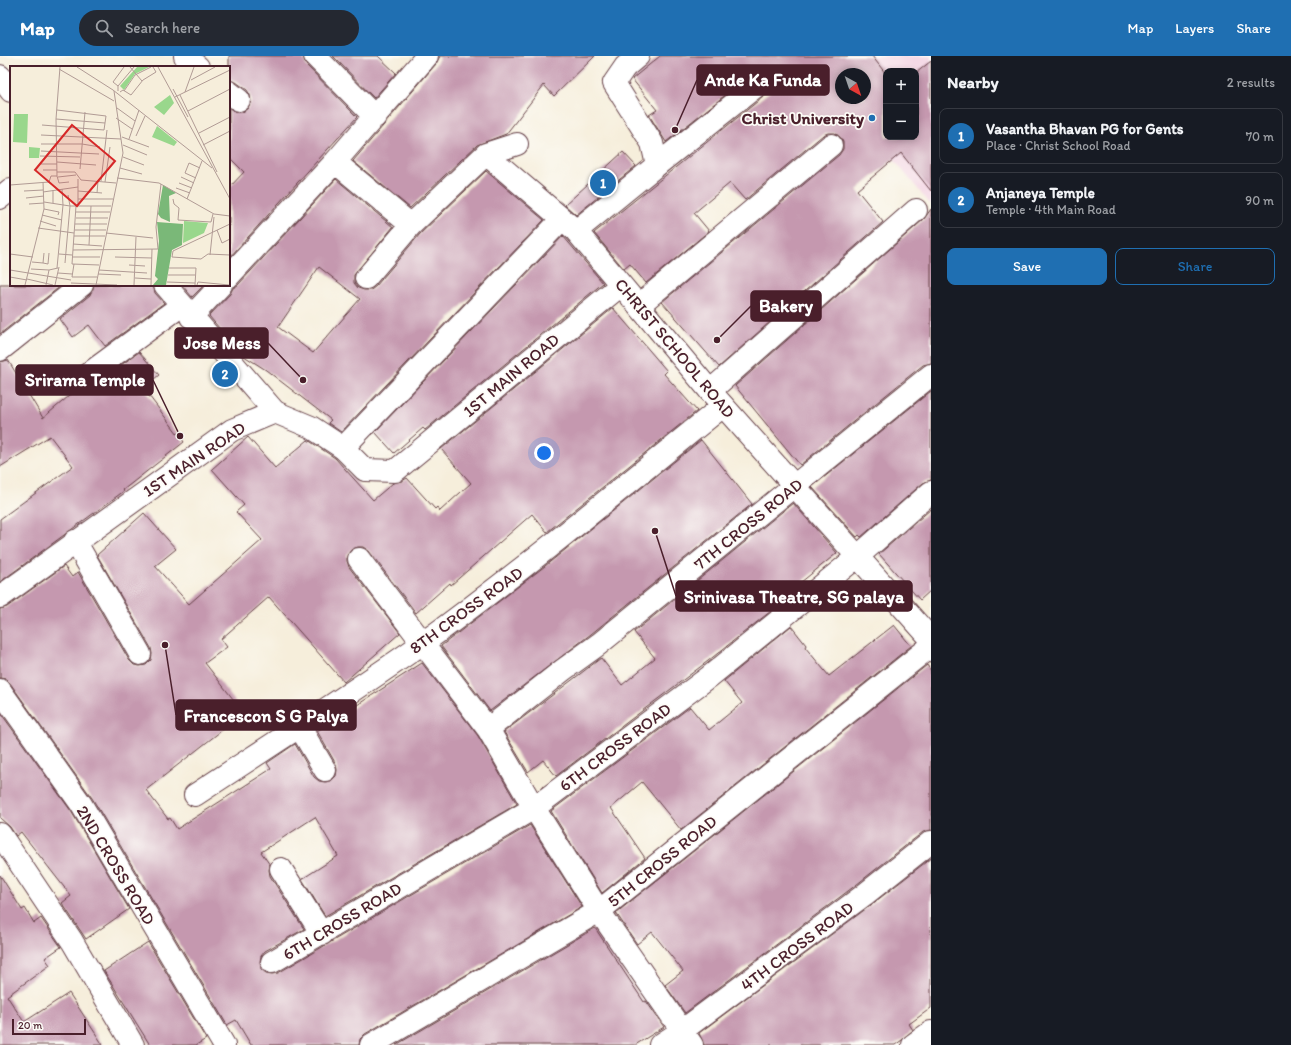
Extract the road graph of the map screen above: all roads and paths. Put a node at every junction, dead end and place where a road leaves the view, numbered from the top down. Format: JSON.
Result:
{"nodes":[{"id":1,"x":185,"y":56,"type":"edge"},
{"id":2,"x":315,"y":56,"type":"edge"},
{"id":3,"x":427,"y":56,"type":"edge"},
{"id":4,"x":638,"y":56,"type":"edge"},
{"id":5,"x":197,"y":66,"type":"edge"},
{"id":6,"x":0,"y":76,"type":"edge"},
{"id":7,"x":765,"y":79,"type":"dead end"},
{"id":8,"x":10,"y":90,"type":"edge"},
{"id":9,"x":375,"y":117,"type":"junction"},
{"id":10,"x":517,"y":144,"type":"dead end"},
{"id":11,"x":831,"y":145,"type":"dead end"},
{"id":12,"x":486,"y":154,"type":"junction"},
{"id":13,"x":336,"y":162,"type":"junction"},
{"id":14,"x":657,"y":165,"type":"junction"},
{"id":15,"x":10,"y":190,"type":"edge"},
{"id":16,"x":0,"y":198,"type":"edge"},
{"id":17,"x":916,"y":210,"type":"dead end"},
{"id":18,"x":411,"y":225,"type":"junction"},
{"id":19,"x":569,"y":225,"type":"junction"},
{"id":20,"x":230,"y":275,"type":"edge"},
{"id":21,"x":366,"y":278,"type":"dead end"},
{"id":22,"x":621,"y":285,"type":"junction"},
{"id":23,"x":81,"y":286,"type":"edge"},
{"id":24,"x":166,"y":286,"type":"edge"},
{"id":25,"x":219,"y":286,"type":"edge"},
{"id":26,"x":639,"y":305,"type":"junction"},
{"id":27,"x":186,"y":311,"type":"junction"},
{"id":28,"x":0,"y":350,"type":"edge"},
{"id":29,"x":931,"y":375,"type":"edge"},
{"id":30,"x":80,"y":380,"type":"dead end"},
{"id":31,"x":716,"y":398,"type":"junction"},
{"id":32,"x":275,"y":412,"type":"junction"},
{"id":33,"x":343,"y":448,"type":"junction"},
{"id":34,"x":796,"y":486,"type":"junction"},
{"id":35,"x":931,"y":492,"type":"edge"},
{"id":36,"x":75,"y":541,"type":"junction"},
{"id":37,"x":858,"y":557,"type":"junction"},
{"id":38,"x":359,"y":559,"type":"dead end"},
{"id":39,"x":0,"y":597,"type":"edge"},
{"id":40,"x":931,"y":639,"type":"edge"},
{"id":41,"x":424,"y":642,"type":"junction"},
{"id":42,"x":931,"y":646,"type":"edge"},
{"id":43,"x":140,"y":654,"type":"dead end"},
{"id":44,"x":0,"y":690,"type":"edge"},
{"id":45,"x":299,"y":726,"type":"junction"},
{"id":46,"x":488,"y":729,"type":"junction"},
{"id":47,"x":325,"y":770,"type":"dead end"},
{"id":48,"x":195,"y":795,"type":"dead end"},
{"id":49,"x":534,"y":808,"type":"junction"},
{"id":50,"x":0,"y":834,"type":"edge"},
{"id":51,"x":931,"y":842,"type":"edge"},
{"id":52,"x":281,"y":869,"type":"dead end"},
{"id":53,"x":599,"y":911,"type":"junction"},
{"id":54,"x":322,"y":934,"type":"junction"},
{"id":55,"x":272,"y":962,"type":"dead end"},
{"id":56,"x":931,"y":1032,"type":"edge"},
{"id":57,"x":688,"y":1038,"type":"edge"},
{"id":58,"x":133,"y":1045,"type":"edge"},
{"id":59,"x":224,"y":1045,"type":"edge"},
{"id":60,"x":370,"y":1045,"type":"edge"},
{"id":61,"x":660,"y":1045,"type":"edge"},
{"id":62,"x":913,"y":1045,"type":"edge"}],
"edges":[{"from":1,"to":5,"type":"street"},
{"from":2,"to":9,"type":"street"},
{"from":3,"to":9,"type":"street"},
{"from":4,"to":14,"type":"street"},
{"from":6,"to":8,"type":"street"},
{"from":7,"to":14,"type":"street"},
{"from":9,"to":13,"type":"street"},
{"from":10,"to":12,"type":"street"},
{"from":11,"to":26,"type":"street"},
{"from":12,"to":18,"type":"street"},
{"from":12,"to":19,"type":"street","name":"CHRIST SCHOOL ROAD"},
{"from":13,"to":18,"type":"street"},
{"from":13,"to":20,"type":"street"},
{"from":14,"to":19,"type":"street"},
{"from":15,"to":16,"type":"street"},
{"from":17,"to":31,"type":"street","name":"8TH CROSS ROAD"},
{"from":18,"to":21,"type":"street"},
{"from":19,"to":22,"type":"street","name":"CHRIST SCHOOL ROAD"},
{"from":19,"to":33,"type":"street"},
{"from":22,"to":26,"type":"street","name":"CHRIST SCHOOL ROAD"},
{"from":22,"to":33,"type":"street","name":"1ST MAIN ROAD"},
{"from":23,"to":28,"type":"street"},
{"from":24,"to":27,"type":"street"},
{"from":25,"to":27,"type":"street"},
{"from":26,"to":31,"type":"street","name":"CHRIST SCHOOL ROAD"},
{"from":27,"to":30,"type":"street"},
{"from":27,"to":32,"type":"street"},
{"from":29,"to":34,"type":"street","name":"7TH CROSS ROAD"},
{"from":31,"to":34,"type":"street","name":"CHRIST SCHOOL ROAD"},
{"from":31,"to":41,"type":"street","name":"8TH CROSS ROAD"},
{"from":32,"to":33,"type":"street","name":"1ST MAIN ROAD"},
{"from":32,"to":36,"type":"street","name":"1ST MAIN ROAD"},
{"from":34,"to":37,"type":"street","name":"CHRIST SCHOOL ROAD"},
{"from":34,"to":46,"type":"street","name":"7TH CROSS ROAD"},
{"from":35,"to":37,"type":"street","name":"6TH CROSS ROAD"},
{"from":36,"to":39,"type":"street","name":"1ST MAIN ROAD"},
{"from":36,"to":43,"type":"street"},
{"from":37,"to":40,"type":"street","name":"CHRIST SCHOOL ROAD"},
{"from":37,"to":49,"type":"street","name":"6TH CROSS ROAD"},
{"from":38,"to":41,"type":"street"},
{"from":41,"to":45,"type":"street","name":"8TH CROSS ROAD"},
{"from":41,"to":46,"type":"street"},
{"from":42,"to":53,"type":"street","name":"5TH CROSS ROAD"},
{"from":44,"to":59,"type":"street","name":"2ND CROSS ROAD"},
{"from":45,"to":47,"type":"street"},
{"from":45,"to":48,"type":"street","name":"8TH CROSS ROAD"},
{"from":46,"to":49,"type":"street"},
{"from":49,"to":53,"type":"street"},
{"from":49,"to":54,"type":"street","name":"6TH CROSS ROAD"},
{"from":50,"to":58,"type":"street"},
{"from":51,"to":57,"type":"street","name":"4TH CROSS ROAD"},
{"from":52,"to":54,"type":"street"},
{"from":53,"to":57,"type":"street"},
{"from":53,"to":60,"type":"street","name":"5TH CROSS ROAD"},
{"from":54,"to":55,"type":"street","name":"6TH CROSS ROAD"},
{"from":56,"to":62,"type":"street"},
{"from":57,"to":61,"type":"street","name":"4TH CROSS ROAD"}]}
